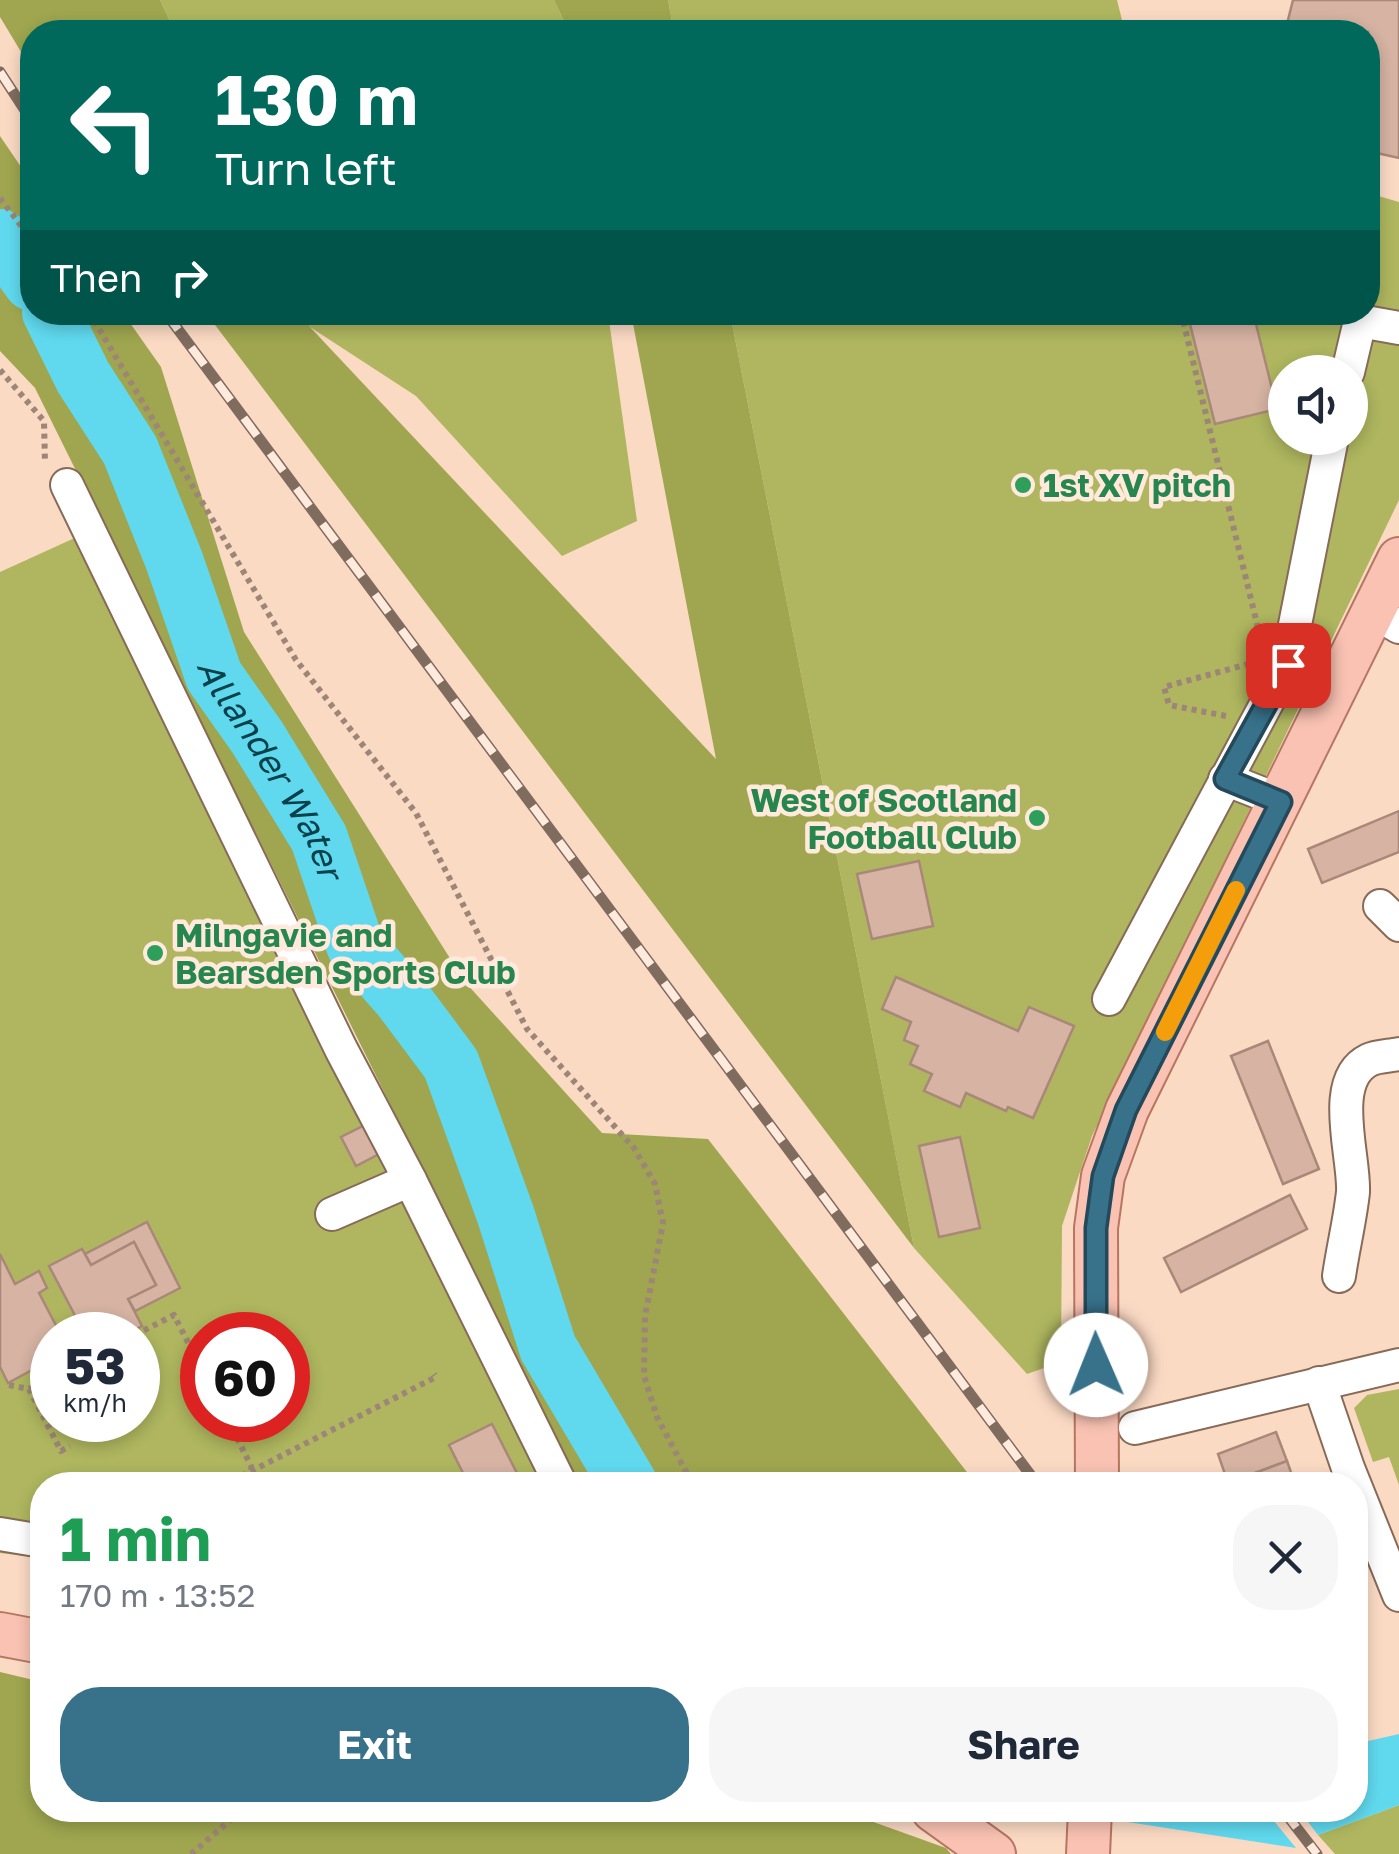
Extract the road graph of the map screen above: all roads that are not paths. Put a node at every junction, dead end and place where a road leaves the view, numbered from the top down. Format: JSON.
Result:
{"nodes":[{"id":1,"x":1359,"y":325,"type":"edge"},
{"id":2,"x":1352,"y":355,"type":"edge"},
{"id":3,"x":1329,"y":455,"type":"edge"},
{"id":4,"x":67,"y":485,"type":"dead end"},
{"id":5,"x":1399,"y":560,"type":"edge"},
{"id":6,"x":1386,"y":619,"type":"edge"},
{"id":7,"x":1225,"y":779,"type":"junction"},
{"id":8,"x":1281,"y":802,"type":"junction"},
{"id":9,"x":1109,"y":999,"type":"dead end"},
{"id":10,"x":1399,"y":1054,"type":"edge"},
{"id":11,"x":410,"y":1180,"type":"junction"},
{"id":12,"x":332,"y":1214,"type":"dead end"},
{"id":13,"x":1338,"y":1276,"type":"dead end"},
{"id":14,"x":1399,"y":1365,"type":"edge"},
{"id":15,"x":1319,"y":1383,"type":"junction"},
{"id":16,"x":1135,"y":1428,"type":"dead end"},
{"id":17,"x":555,"y":1472,"type":"edge"},
{"id":18,"x":1096,"y":1472,"type":"edge"},
{"id":19,"x":1350,"y":1472,"type":"edge"},
{"id":20,"x":1368,"y":1515,"type":"edge"},
{"id":21,"x":0,"y":1534,"type":"edge"},
{"id":22,"x":30,"y":1539,"type":"edge"},
{"id":23,"x":1397,"y":1583,"type":"edge"},
{"id":24,"x":0,"y":1634,"type":"edge"},
{"id":25,"x":30,"y":1640,"type":"edge"},
{"id":26,"x":950,"y":1822,"type":"edge"},
{"id":27,"x":1089,"y":1822,"type":"edge"},
{"id":28,"x":994,"y":1854,"type":"edge"},
{"id":29,"x":1088,"y":1854,"type":"edge"}],
"edges":[{"from":1,"to":2,"type":"street"},
{"from":3,"to":7,"type":"street"},
{"from":4,"to":11,"type":"street"},
{"from":5,"to":6,"type":"main road"},
{"from":6,"to":8,"type":"main road"},
{"from":7,"to":8,"type":"street"},
{"from":7,"to":9,"type":"street"},
{"from":8,"to":18,"type":"main road"},
{"from":10,"to":13,"type":"street"},
{"from":11,"to":12,"type":"street"},
{"from":11,"to":17,"type":"street"},
{"from":14,"to":15,"type":"street"},
{"from":15,"to":16,"type":"street"},
{"from":15,"to":19,"type":"street"},
{"from":20,"to":23,"type":"street"},
{"from":21,"to":22,"type":"street"},
{"from":24,"to":25,"type":"main road"},
{"from":26,"to":28,"type":"main road"},
{"from":27,"to":29,"type":"main road"}]}
